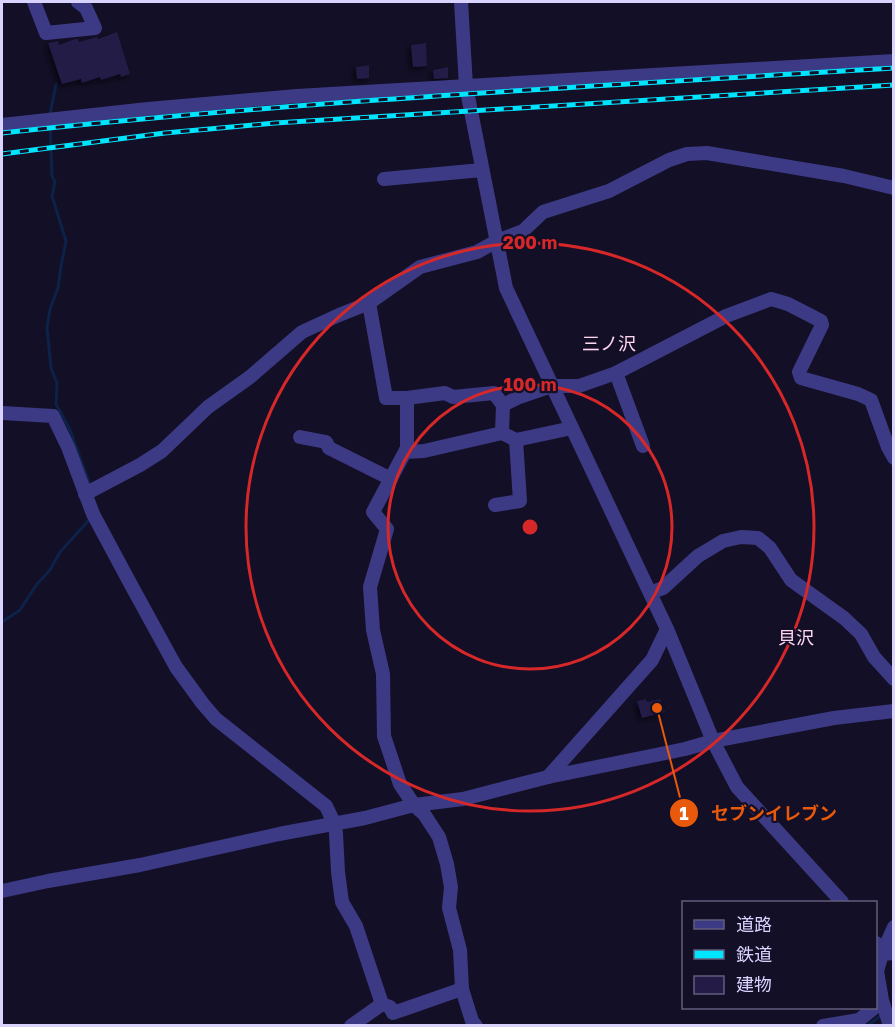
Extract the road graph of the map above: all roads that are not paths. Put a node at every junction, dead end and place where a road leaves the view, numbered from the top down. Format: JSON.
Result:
{"nodes":[{"id":1,"x":34,"y":2,"type":"edge"},
{"id":2,"x":78,"y":2,"type":"edge"},
{"id":3,"x":461,"y":2,"type":"edge"},
{"id":4,"x":894,"y":61,"type":"edge"},
{"id":5,"x":466,"y":86,"type":"junction"},
{"id":6,"x":2,"y":125,"type":"edge"},
{"id":7,"x":483,"y":170,"type":"junction"},
{"id":8,"x":384,"y":179,"type":"dead end"},
{"id":9,"x":894,"y":188,"type":"edge"},
{"id":10,"x":497,"y":241,"type":"junction"},
{"id":11,"x":369,"y":303,"type":"junction"},
{"id":12,"x":616,"y":373,"type":"junction"},
{"id":13,"x":552,"y":386,"type":"junction"},
{"id":14,"x":407,"y":398,"type":"junction"},
{"id":15,"x":503,"y":405,"type":"junction"},
{"id":16,"x":2,"y":413,"type":"edge"},
{"id":17,"x":572,"y":428,"type":"junction"},
{"id":18,"x":502,"y":433,"type":"junction"},
{"id":19,"x":300,"y":437,"type":"dead end"},
{"id":20,"x":516,"y":440,"type":"junction"},
{"id":21,"x":643,"y":446,"type":"dead end"},
{"id":22,"x":405,"y":452,"type":"junction"},
{"id":23,"x":894,"y":458,"type":"edge"},
{"id":24,"x":391,"y":479,"type":"junction"},
{"id":25,"x":85,"y":494,"type":"junction"},
{"id":26,"x":495,"y":505,"type":"dead end"},
{"id":27,"x":650,"y":593,"type":"junction"},
{"id":28,"x":667,"y":629,"type":"junction"},
{"id":29,"x":894,"y":680,"type":"edge"},
{"id":30,"x":894,"y":711,"type":"edge"},
{"id":31,"x":713,"y":741,"type":"junction"},
{"id":32,"x":548,"y":777,"type":"junction"},
{"id":33,"x":414,"y":805,"type":"junction"},
{"id":34,"x":334,"y":823,"type":"junction"},
{"id":35,"x":2,"y":891,"type":"edge"},
{"id":36,"x":840,"y":901,"type":"edge"},
{"id":37,"x":894,"y":927,"type":"edge"},
{"id":38,"x":884,"y":950,"type":"edge"},
{"id":39,"x":462,"y":989,"type":"junction"},
{"id":40,"x":877,"y":1005,"type":"edge"},
{"id":41,"x":872,"y":1009,"type":"edge"},
{"id":42,"x":391,"y":1014,"type":"edge"},
{"id":43,"x":351,"y":1026,"type":"edge"},
{"id":44,"x":476,"y":1026,"type":"edge"},
{"id":45,"x":823,"y":1026,"type":"edge"},
{"id":46,"x":891,"y":1026,"type":"edge"}],
"edges":[{"from":1,"to":2,"type":"street"},
{"from":3,"to":5,"type":"street"},
{"from":4,"to":5,"type":"street"},
{"from":5,"to":6,"type":"street"},
{"from":5,"to":7,"type":"street"},
{"from":7,"to":8,"type":"street"},
{"from":7,"to":10,"type":"street"},
{"from":9,"to":10,"type":"street"},
{"from":10,"to":11,"type":"street"},
{"from":10,"to":13,"type":"street"},
{"from":11,"to":14,"type":"street"},
{"from":11,"to":25,"type":"street"},
{"from":12,"to":13,"type":"street"},
{"from":12,"to":21,"type":"street"},
{"from":12,"to":23,"type":"street"},
{"from":13,"to":15,"type":"street"},
{"from":13,"to":17,"type":"street"},
{"from":14,"to":15,"type":"street"},
{"from":14,"to":22,"type":"street"},
{"from":15,"to":18,"type":"street"},
{"from":16,"to":25,"type":"street"},
{"from":17,"to":20,"type":"street"},
{"from":17,"to":27,"type":"street"},
{"from":18,"to":20,"type":"street"},
{"from":18,"to":22,"type":"street"},
{"from":19,"to":24,"type":"street"},
{"from":20,"to":26,"type":"street"},
{"from":22,"to":24,"type":"street"},
{"from":24,"to":33,"type":"street"},
{"from":25,"to":34,"type":"street"},
{"from":27,"to":28,"type":"street"},
{"from":27,"to":29,"type":"street"},
{"from":28,"to":31,"type":"street"},
{"from":28,"to":32,"type":"street"},
{"from":30,"to":31,"type":"street"},
{"from":31,"to":32,"type":"street"},
{"from":31,"to":36,"type":"street"},
{"from":32,"to":33,"type":"street"},
{"from":33,"to":34,"type":"street"},
{"from":33,"to":39,"type":"street"},
{"from":34,"to":35,"type":"street"},
{"from":34,"to":42,"type":"street"},
{"from":37,"to":38,"type":"street"},
{"from":38,"to":40,"type":"street"},
{"from":39,"to":42,"type":"street"},
{"from":39,"to":44,"type":"street"},
{"from":40,"to":46,"type":"street"},
{"from":41,"to":45,"type":"street"},
{"from":42,"to":43,"type":"street"}]}
